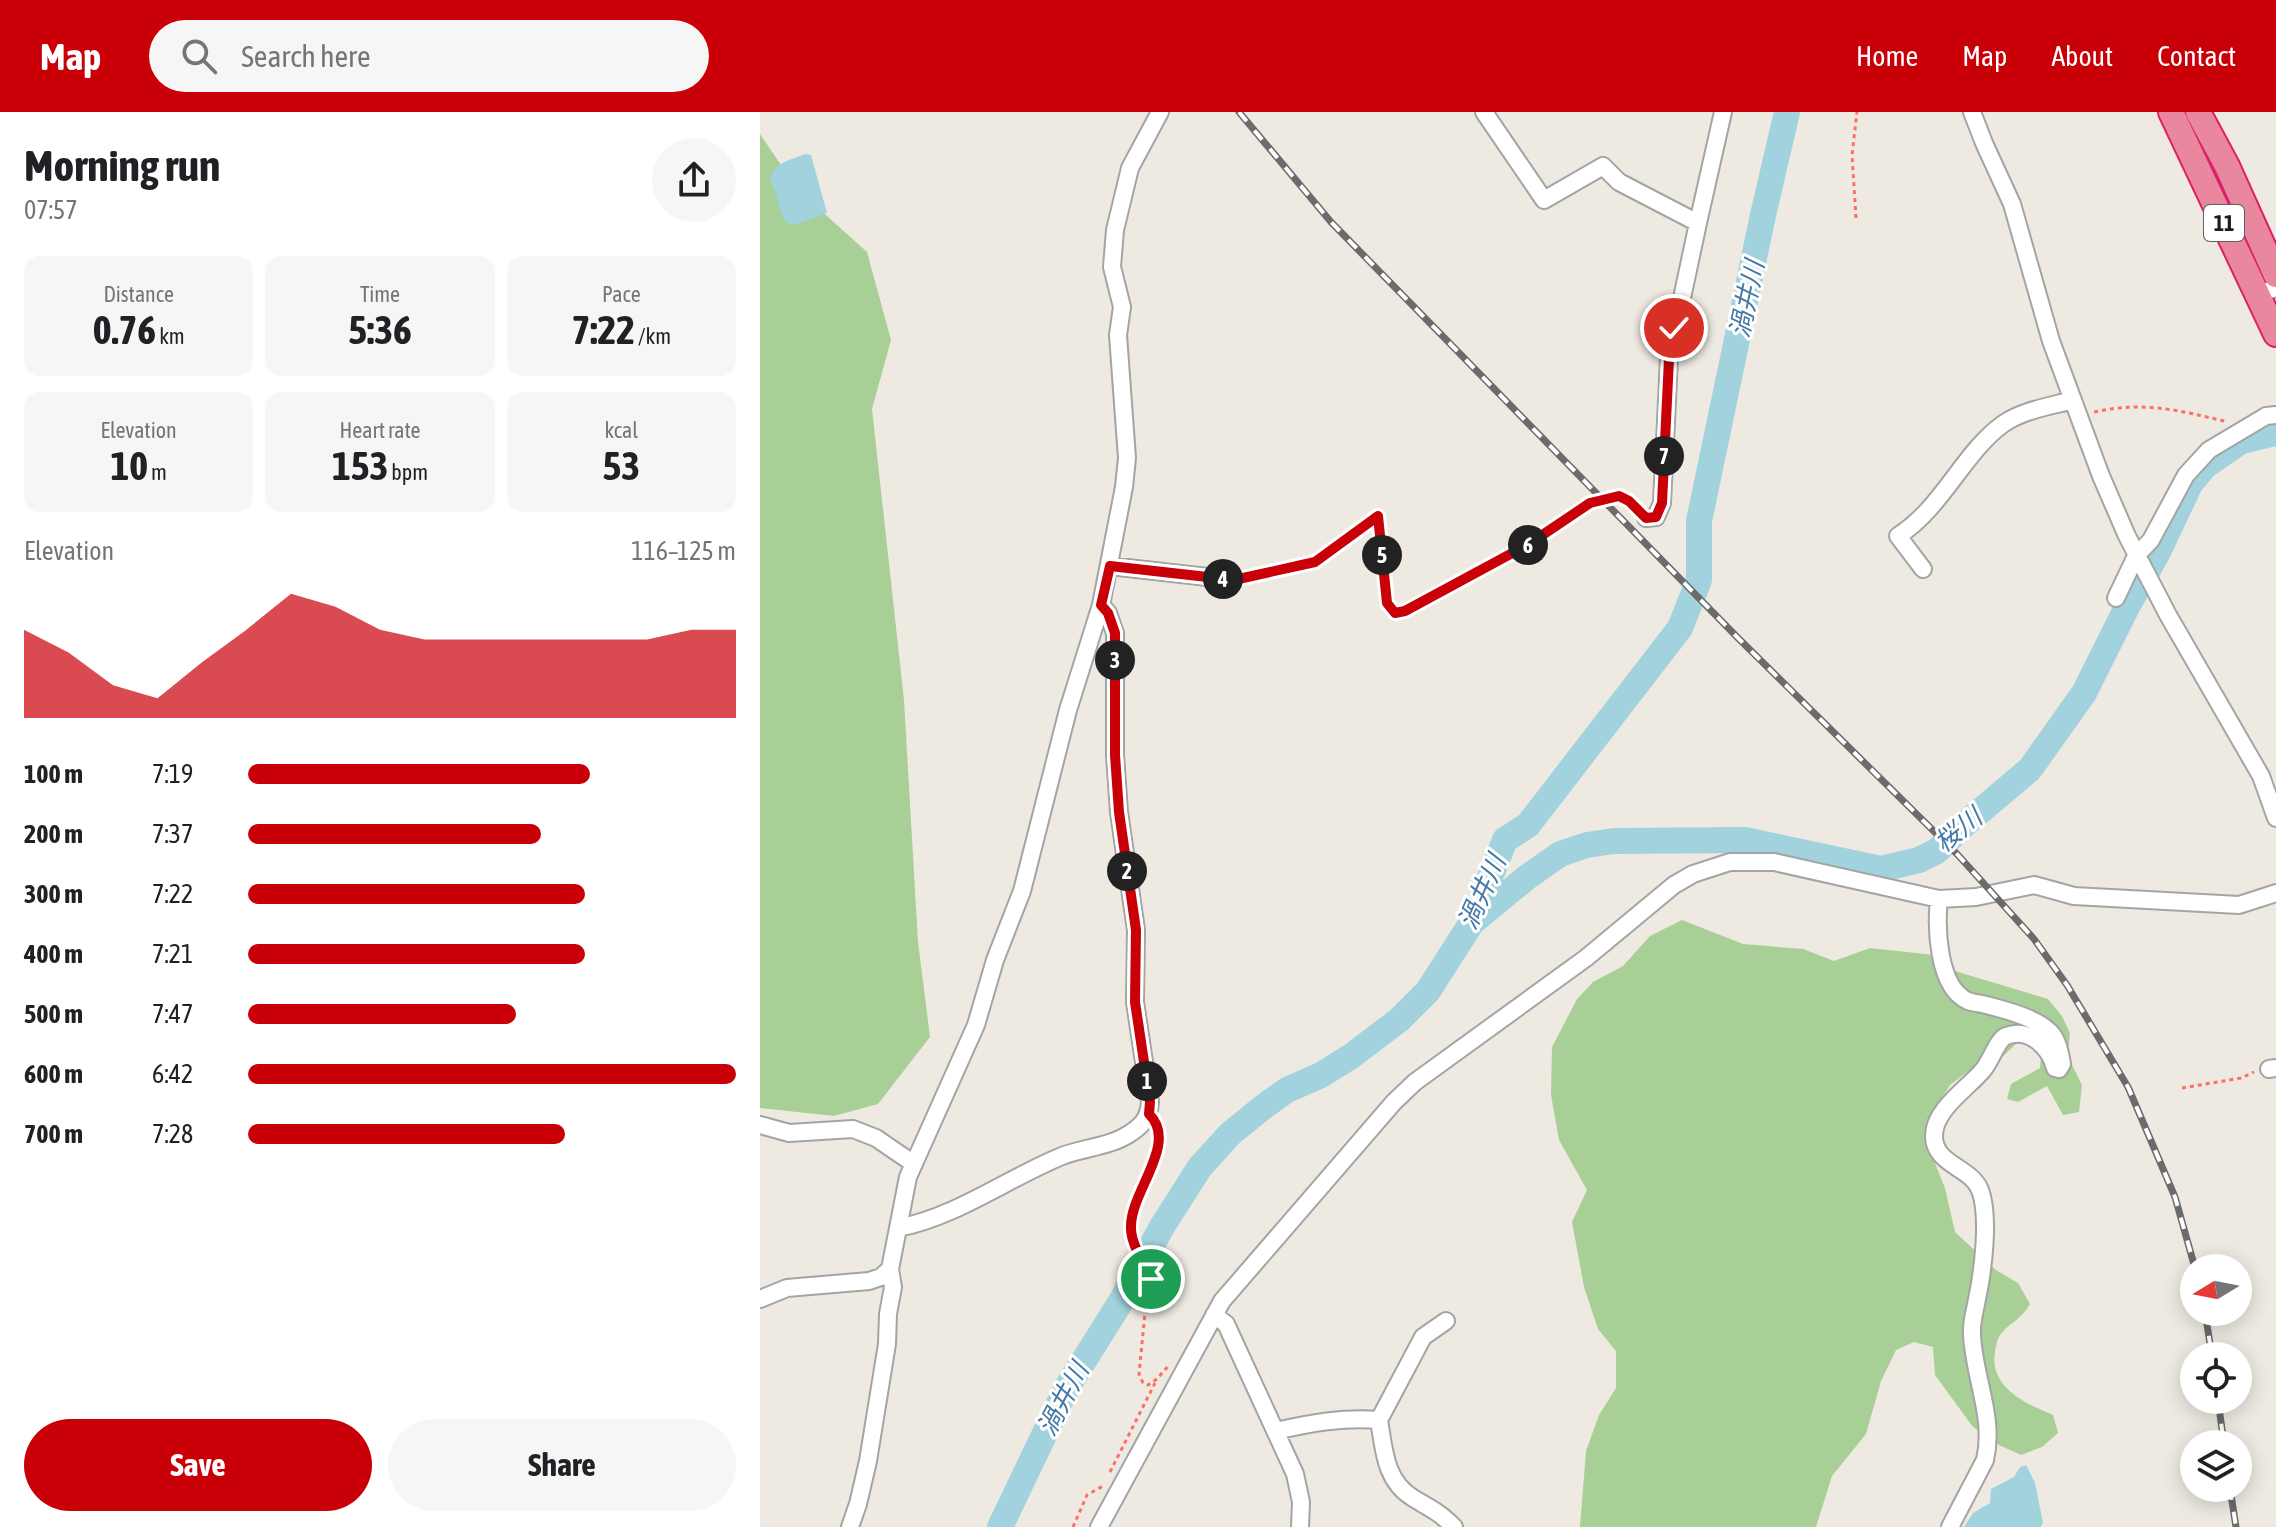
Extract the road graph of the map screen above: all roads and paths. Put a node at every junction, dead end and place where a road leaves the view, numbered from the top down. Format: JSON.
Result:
{"nodes":[{"id":1,"x":1160,"y":112,"type":"edge"},
{"id":2,"x":1484,"y":112,"type":"edge"},
{"id":3,"x":1723,"y":112,"type":"edge"},
{"id":4,"x":1857,"y":112,"type":"edge"},
{"id":5,"x":1972,"y":112,"type":"edge"},
{"id":6,"x":2171,"y":112,"type":"edge"},
{"id":7,"x":2198,"y":112,"type":"edge"},
{"id":8,"x":1856,"y":218,"type":"dead end"},
{"id":9,"x":1698,"y":223,"type":"junction"},
{"id":10,"x":2270,"y":246,"type":"edge"},
{"id":11,"x":2276,"y":275,"type":"edge"},
{"id":12,"x":2267,"y":291,"type":"edge"},
{"id":13,"x":2276,"y":334,"type":"edge"},
{"id":14,"x":2076,"y":408,"type":"junction"},
{"id":15,"x":2276,"y":415,"type":"edge"},
{"id":16,"x":2247,"y":428,"type":"junction"},
{"id":17,"x":1646,"y":518,"type":"joint"},
{"id":18,"x":2138,"y":560,"type":"junction"},
{"id":19,"x":1110,"y":566,"type":"junction"},
{"id":20,"x":1923,"y":569,"type":"dead end"},
{"id":21,"x":1234,"y":580,"type":"joint"},
{"id":22,"x":2116,"y":598,"type":"dead end"},
{"id":23,"x":1101,"y":605,"type":"junction"},
{"id":24,"x":2276,"y":818,"type":"edge"},
{"id":25,"x":2276,"y":893,"type":"edge"},
{"id":26,"x":1939,"y":899,"type":"junction"},
{"id":27,"x":2272,"y":1068,"type":"edge"},
{"id":28,"x":2182,"y":1088,"type":"dead end"},
{"id":29,"x":1149,"y":1114,"type":"junction"},
{"id":30,"x":760,"y":1125,"type":"edge"},
{"id":31,"x":914,"y":1164,"type":"junction"},
{"id":32,"x":898,"y":1228,"type":"junction"},
{"id":33,"x":890,"y":1269,"type":"junction"},
{"id":34,"x":760,"y":1299,"type":"edge"},
{"id":35,"x":1214,"y":1315,"type":"junction"},
{"id":36,"x":1446,"y":1321,"type":"dead end"},
{"id":37,"x":1176,"y":1357,"type":"dead end"},
{"id":38,"x":1157,"y":1379,"type":"junction"},
{"id":39,"x":1379,"y":1420,"type":"junction"},
{"id":40,"x":1276,"y":1431,"type":"junction"},
{"id":41,"x":850,"y":1527,"type":"edge"},
{"id":42,"x":1073,"y":1527,"type":"edge"},
{"id":43,"x":1099,"y":1527,"type":"edge"},
{"id":44,"x":1300,"y":1527,"type":"edge"},
{"id":45,"x":1454,"y":1527,"type":"edge"},
{"id":46,"x":1950,"y":1527,"type":"edge"}],
"edges":[{"from":1,"to":19,"type":"street"},
{"from":2,"to":9,"type":"street"},
{"from":3,"to":9,"type":"street"},
{"from":4,"to":8,"type":"path"},
{"from":5,"to":14,"type":"street"},
{"from":6,"to":12,"type":"highway","number":"11"},
{"from":7,"to":10,"type":"highway","number":"11"},
{"from":9,"to":17,"type":"street"},
{"from":10,"to":11,"type":"highway","number":"11"},
{"from":12,"to":13,"type":"highway","number":"11"},
{"from":14,"to":16,"type":"path"},
{"from":14,"to":18,"type":"street"},
{"from":14,"to":20,"type":"street"},
{"from":15,"to":16,"type":"street"},
{"from":16,"to":18,"type":"street"},
{"from":17,"to":21,"type":"path"},
{"from":18,"to":22,"type":"street"},
{"from":18,"to":24,"type":"street"},
{"from":19,"to":21,"type":"street"},
{"from":19,"to":23,"type":"street"},
{"from":23,"to":29,"type":"street"},
{"from":23,"to":31,"type":"street"},
{"from":25,"to":26,"type":"street"},
{"from":26,"to":35,"type":"street"},
{"from":26,"to":46,"type":"street"},
{"from":27,"to":28,"type":"path"},
{"from":29,"to":32,"type":"street"},
{"from":29,"to":38,"type":"path"},
{"from":30,"to":31,"type":"street"},
{"from":31,"to":32,"type":"street"},
{"from":32,"to":33,"type":"street"},
{"from":33,"to":34,"type":"street"},
{"from":33,"to":41,"type":"street"},
{"from":35,"to":40,"type":"street"},
{"from":35,"to":43,"type":"street"},
{"from":36,"to":39,"type":"street"},
{"from":37,"to":38,"type":"path"},
{"from":38,"to":42,"type":"path"},
{"from":39,"to":40,"type":"street"},
{"from":39,"to":45,"type":"street"},
{"from":40,"to":44,"type":"street"}]}
